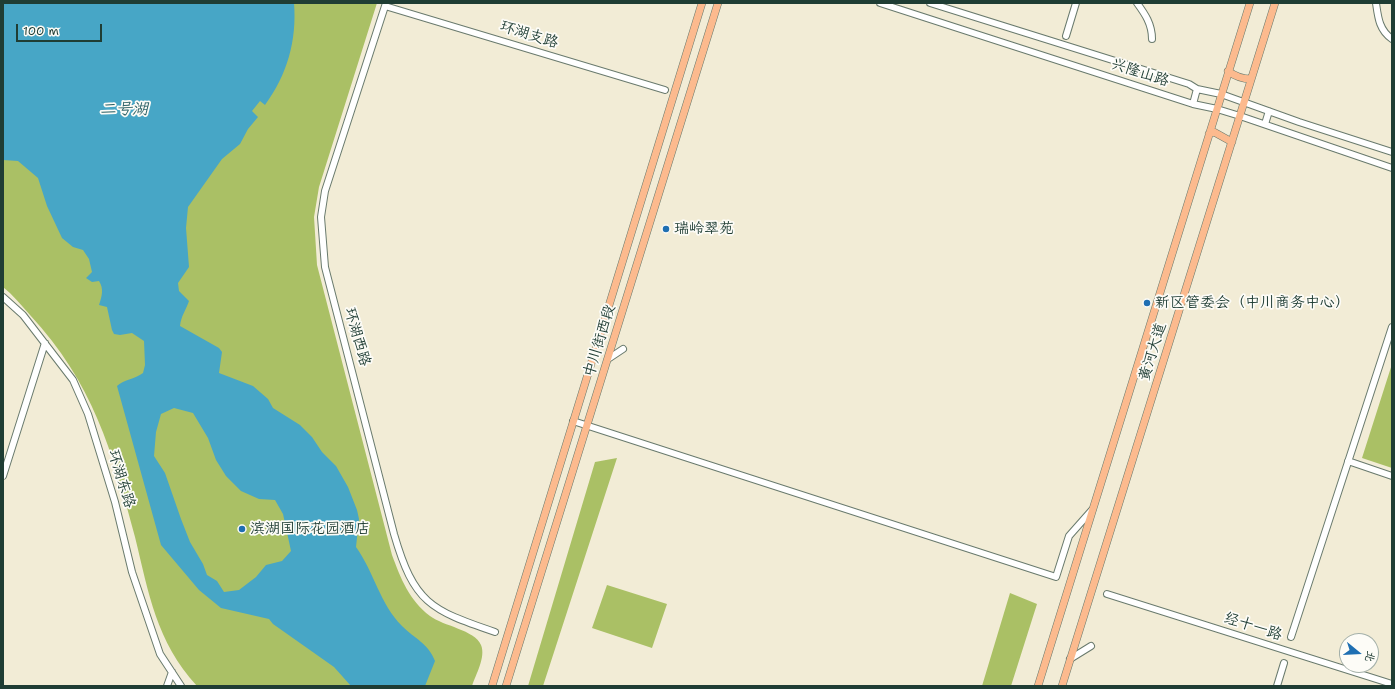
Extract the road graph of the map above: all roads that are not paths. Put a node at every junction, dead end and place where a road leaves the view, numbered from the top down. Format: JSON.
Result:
{"nodes":[{"id":1,"x":702,"y":3,"type":"edge"},
{"id":2,"x":718,"y":3,"type":"edge"},
{"id":3,"x":880,"y":3,"type":"edge"},
{"id":4,"x":930,"y":3,"type":"edge"},
{"id":5,"x":1076,"y":3,"type":"edge"},
{"id":6,"x":1136,"y":3,"type":"edge"},
{"id":7,"x":1250,"y":3,"type":"edge"},
{"id":8,"x":1275,"y":3,"type":"edge"},
{"id":9,"x":1376,"y":3,"type":"edge"},
{"id":10,"x":385,"y":4,"type":"edge"},
{"id":11,"x":1066,"y":36,"type":"dead end"},
{"id":12,"x":1152,"y":39,"type":"dead end"},
{"id":13,"x":1392,"y":39,"type":"edge"},
{"id":14,"x":1228,"y":71,"type":"junction"},
{"id":15,"x":1251,"y":79,"type":"junction"},
{"id":16,"x":1197,"y":89,"type":"junction"},
{"id":17,"x":665,"y":90,"type":"dead end"},
{"id":18,"x":1221,"y":94,"type":"junction"},
{"id":19,"x":1244,"y":101,"type":"junction"},
{"id":20,"x":1193,"y":104,"type":"junction"},
{"id":21,"x":1217,"y":109,"type":"junction"},
{"id":22,"x":1269,"y":111,"type":"junction"},
{"id":23,"x":1240,"y":116,"type":"junction"},
{"id":24,"x":1265,"y":124,"type":"junction"},
{"id":25,"x":1209,"y":134,"type":"junction"},
{"id":26,"x":1232,"y":142,"type":"junction"},
{"id":27,"x":1392,"y":152,"type":"edge"},
{"id":28,"x":1392,"y":168,"type":"edge"},
{"id":29,"x":3,"y":297,"type":"edge"},
{"id":30,"x":1392,"y":326,"type":"edge"},
{"id":31,"x":45,"y":343,"type":"junction"},
{"id":32,"x":623,"y":349,"type":"dead end"},
{"id":33,"x":608,"y":359,"type":"junction"},
{"id":34,"x":573,"y":421,"type":"junction"},
{"id":35,"x":587,"y":425,"type":"junction"},
{"id":36,"x":1348,"y":462,"type":"junction"},
{"id":37,"x":3,"y":474,"type":"edge"},
{"id":38,"x":1392,"y":476,"type":"edge"},
{"id":39,"x":1093,"y":508,"type":"junction"},
{"id":40,"x":1107,"y":594,"type":"dead end"},
{"id":41,"x":495,"y":632,"type":"dead end"},
{"id":42,"x":1290,"y":637,"type":"dead end"},
{"id":43,"x":1090,"y":646,"type":"dead end"},
{"id":44,"x":1070,"y":659,"type":"junction"},
{"id":45,"x":1284,"y":663,"type":"dead end"},
{"id":46,"x":172,"y":672,"type":"junction"},
{"id":47,"x":1392,"y":684,"type":"edge"},
{"id":48,"x":167,"y":686,"type":"edge"},
{"id":49,"x":181,"y":686,"type":"edge"},
{"id":50,"x":492,"y":686,"type":"edge"},
{"id":51,"x":506,"y":686,"type":"edge"},
{"id":52,"x":1038,"y":686,"type":"edge"},
{"id":53,"x":1062,"y":686,"type":"edge"},
{"id":54,"x":1277,"y":686,"type":"edge"}],
"edges":[{"from":1,"to":34,"type":"main road","name":"中川街西段"},
{"from":2,"to":33,"type":"main road","name":"中川街西段"},
{"from":3,"to":20,"type":"street","name":"兴隆山路"},
{"from":4,"to":16,"type":"street","name":"兴隆山路"},
{"from":5,"to":11,"type":"street"},
{"from":6,"to":12,"type":"street"},
{"from":7,"to":14,"type":"main road","name":"黄河大道"},
{"from":8,"to":15,"type":"main road","name":"黄河大道"},
{"from":9,"to":13,"type":"street"},
{"from":10,"to":17,"type":"street","name":"环湖支路"},
{"from":10,"to":41,"type":"street","name":"环湖西路"},
{"from":14,"to":15,"type":"main road"},
{"from":14,"to":18,"type":"main road","name":"黄河大道"},
{"from":15,"to":19,"type":"main road","name":"黄河大道"},
{"from":16,"to":18,"type":"street","name":"兴隆山路"},
{"from":16,"to":20,"type":"street"},
{"from":18,"to":19,"type":"street","name":"兴隆山路"},
{"from":18,"to":21,"type":"main road","name":"黄河大道"},
{"from":19,"to":22,"type":"street","name":"兴隆山路"},
{"from":19,"to":23,"type":"main road","name":"黄河大道"},
{"from":20,"to":21,"type":"street","name":"兴隆山路"},
{"from":21,"to":23,"type":"street","name":"兴隆山路"},
{"from":21,"to":25,"type":"main road","name":"黄河大道"},
{"from":22,"to":24,"type":"street"},
{"from":22,"to":27,"type":"street","name":"兴隆山路"},
{"from":23,"to":24,"type":"street","name":"兴隆山路"},
{"from":23,"to":26,"type":"main road","name":"黄河大道"},
{"from":24,"to":28,"type":"street","name":"兴隆山路"},
{"from":25,"to":26,"type":"main road"},
{"from":25,"to":39,"type":"main road","name":"黄河大道"},
{"from":26,"to":44,"type":"main road","name":"黄河大道"},
{"from":29,"to":31,"type":"street","name":"环湖东路"},
{"from":30,"to":36,"type":"street"},
{"from":31,"to":37,"type":"street"},
{"from":31,"to":46,"type":"street","name":"环湖东路"},
{"from":32,"to":33,"type":"street"},
{"from":33,"to":35,"type":"main road","name":"中川街西段"},
{"from":34,"to":35,"type":"street"},
{"from":34,"to":50,"type":"main road","name":"中川街西段"},
{"from":35,"to":39,"type":"street"},
{"from":35,"to":51,"type":"main road","name":"中川街西段"},
{"from":36,"to":38,"type":"street"},
{"from":36,"to":42,"type":"street"},
{"from":39,"to":52,"type":"main road","name":"黄河大道"},
{"from":40,"to":47,"type":"street","name":"经十一路"},
{"from":43,"to":44,"type":"street"},
{"from":44,"to":53,"type":"main road","name":"黄河大道"},
{"from":45,"to":54,"type":"street"},
{"from":46,"to":48,"type":"street"},
{"from":46,"to":49,"type":"street","name":"环湖东路"}]}
